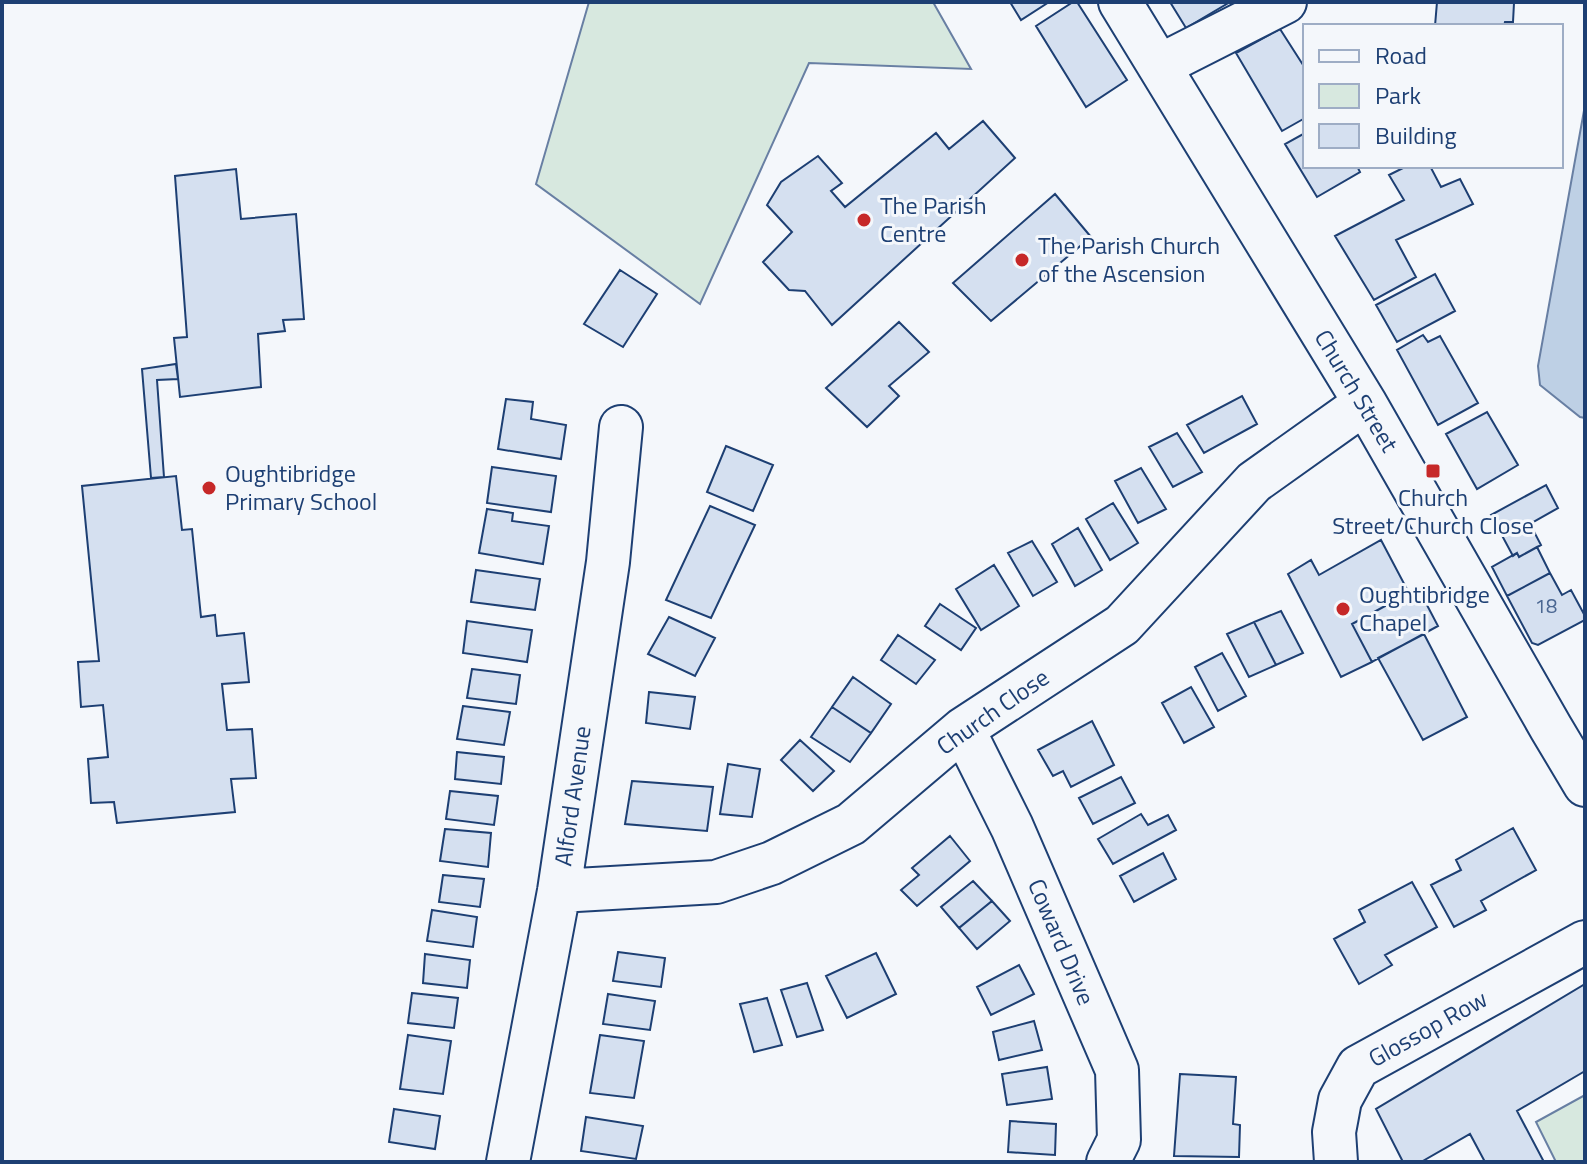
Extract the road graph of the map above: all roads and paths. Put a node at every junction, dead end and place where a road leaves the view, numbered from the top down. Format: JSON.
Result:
{"nodes":[{"id":1,"x":1120,"y":2,"type":"edge"},
{"id":2,"x":1285,"y":2,"type":"edge"},
{"id":3,"x":1159,"y":66,"type":"junction"},
{"id":4,"x":1365,"y":403,"type":"junction"},
{"id":5,"x":621,"y":427,"type":"dead end"},
{"id":6,"x":963,"y":729,"type":"junction"},
{"id":7,"x":1585,"y":785,"type":"edge"},
{"id":8,"x":559,"y":891,"type":"junction"},
{"id":9,"x":1585,"y":942,"type":"edge"},
{"id":10,"x":508,"y":1162,"type":"edge"},
{"id":11,"x":1108,"y":1162,"type":"edge"},
{"id":12,"x":1336,"y":1162,"type":"edge"}],
"edges":[{"from":1,"to":3,"type":"street","name":"Church Street"},
{"from":2,"to":3,"type":"street"},
{"from":3,"to":4,"type":"street","name":"Church Street"},
{"from":4,"to":6,"type":"street","name":"Church Close"},
{"from":4,"to":7,"type":"street","name":"Church Street"},
{"from":5,"to":8,"type":"street","name":"Alford Avenue"},
{"from":6,"to":8,"type":"street","name":"Church Close"},
{"from":6,"to":11,"type":"street","name":"Coward Drive"},
{"from":8,"to":10,"type":"street","name":"Alford Avenue"},
{"from":9,"to":12,"type":"street","name":"Glossop Row"}]}
